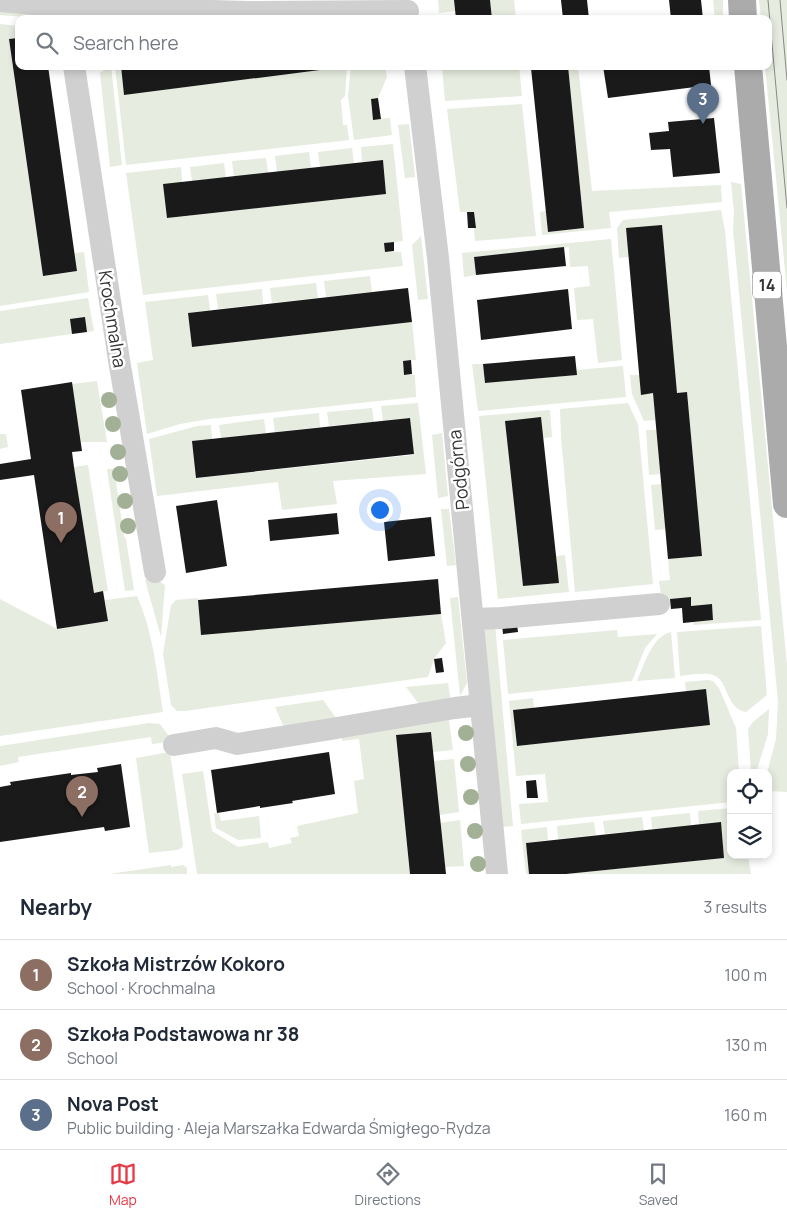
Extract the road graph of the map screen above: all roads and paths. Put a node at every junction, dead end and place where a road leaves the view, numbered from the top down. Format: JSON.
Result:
{"nodes":[{"id":1,"x":742,"y":0,"type":"edge"},
{"id":2,"x":0,"y":1,"type":"edge"},
{"id":3,"x":248,"y":6,"type":"edge"},
{"id":4,"x":408,"y":10,"type":"edge"},
{"id":5,"x":67,"y":13,"type":"edge"},
{"id":6,"x":743,"y":15,"type":"edge"},
{"id":7,"x":75,"y":70,"type":"edge"},
{"id":8,"x":415,"y":70,"type":"edge"},
{"id":9,"x":748,"y":70,"type":"edge"},
{"id":10,"x":787,"y":504,"type":"edge"},
{"id":11,"x":155,"y":572,"type":"dead end"},
{"id":12,"x":659,"y":604,"type":"dead end"},
{"id":13,"x":473,"y":620,"type":"junction"},
{"id":14,"x":480,"y":705,"type":"junction"},
{"id":15,"x":174,"y":746,"type":"dead end"},
{"id":16,"x":497,"y":874,"type":"edge"}],
"edges":[{"from":1,"to":6,"type":"main road"},
{"from":2,"to":5,"type":"street"},
{"from":3,"to":4,"type":"street"},
{"from":3,"to":5,"type":"street"},
{"from":7,"to":11,"type":"street","name":"Krochmalna"},
{"from":8,"to":13,"type":"street","name":"Podgórna"},
{"from":9,"to":10,"type":"main road","number":"14"},
{"from":12,"to":13,"type":"street"},
{"from":13,"to":14,"type":"street","name":"Podgórna"},
{"from":14,"to":15,"type":"street"},
{"from":14,"to":16,"type":"street","name":"Podgórna"}]}
